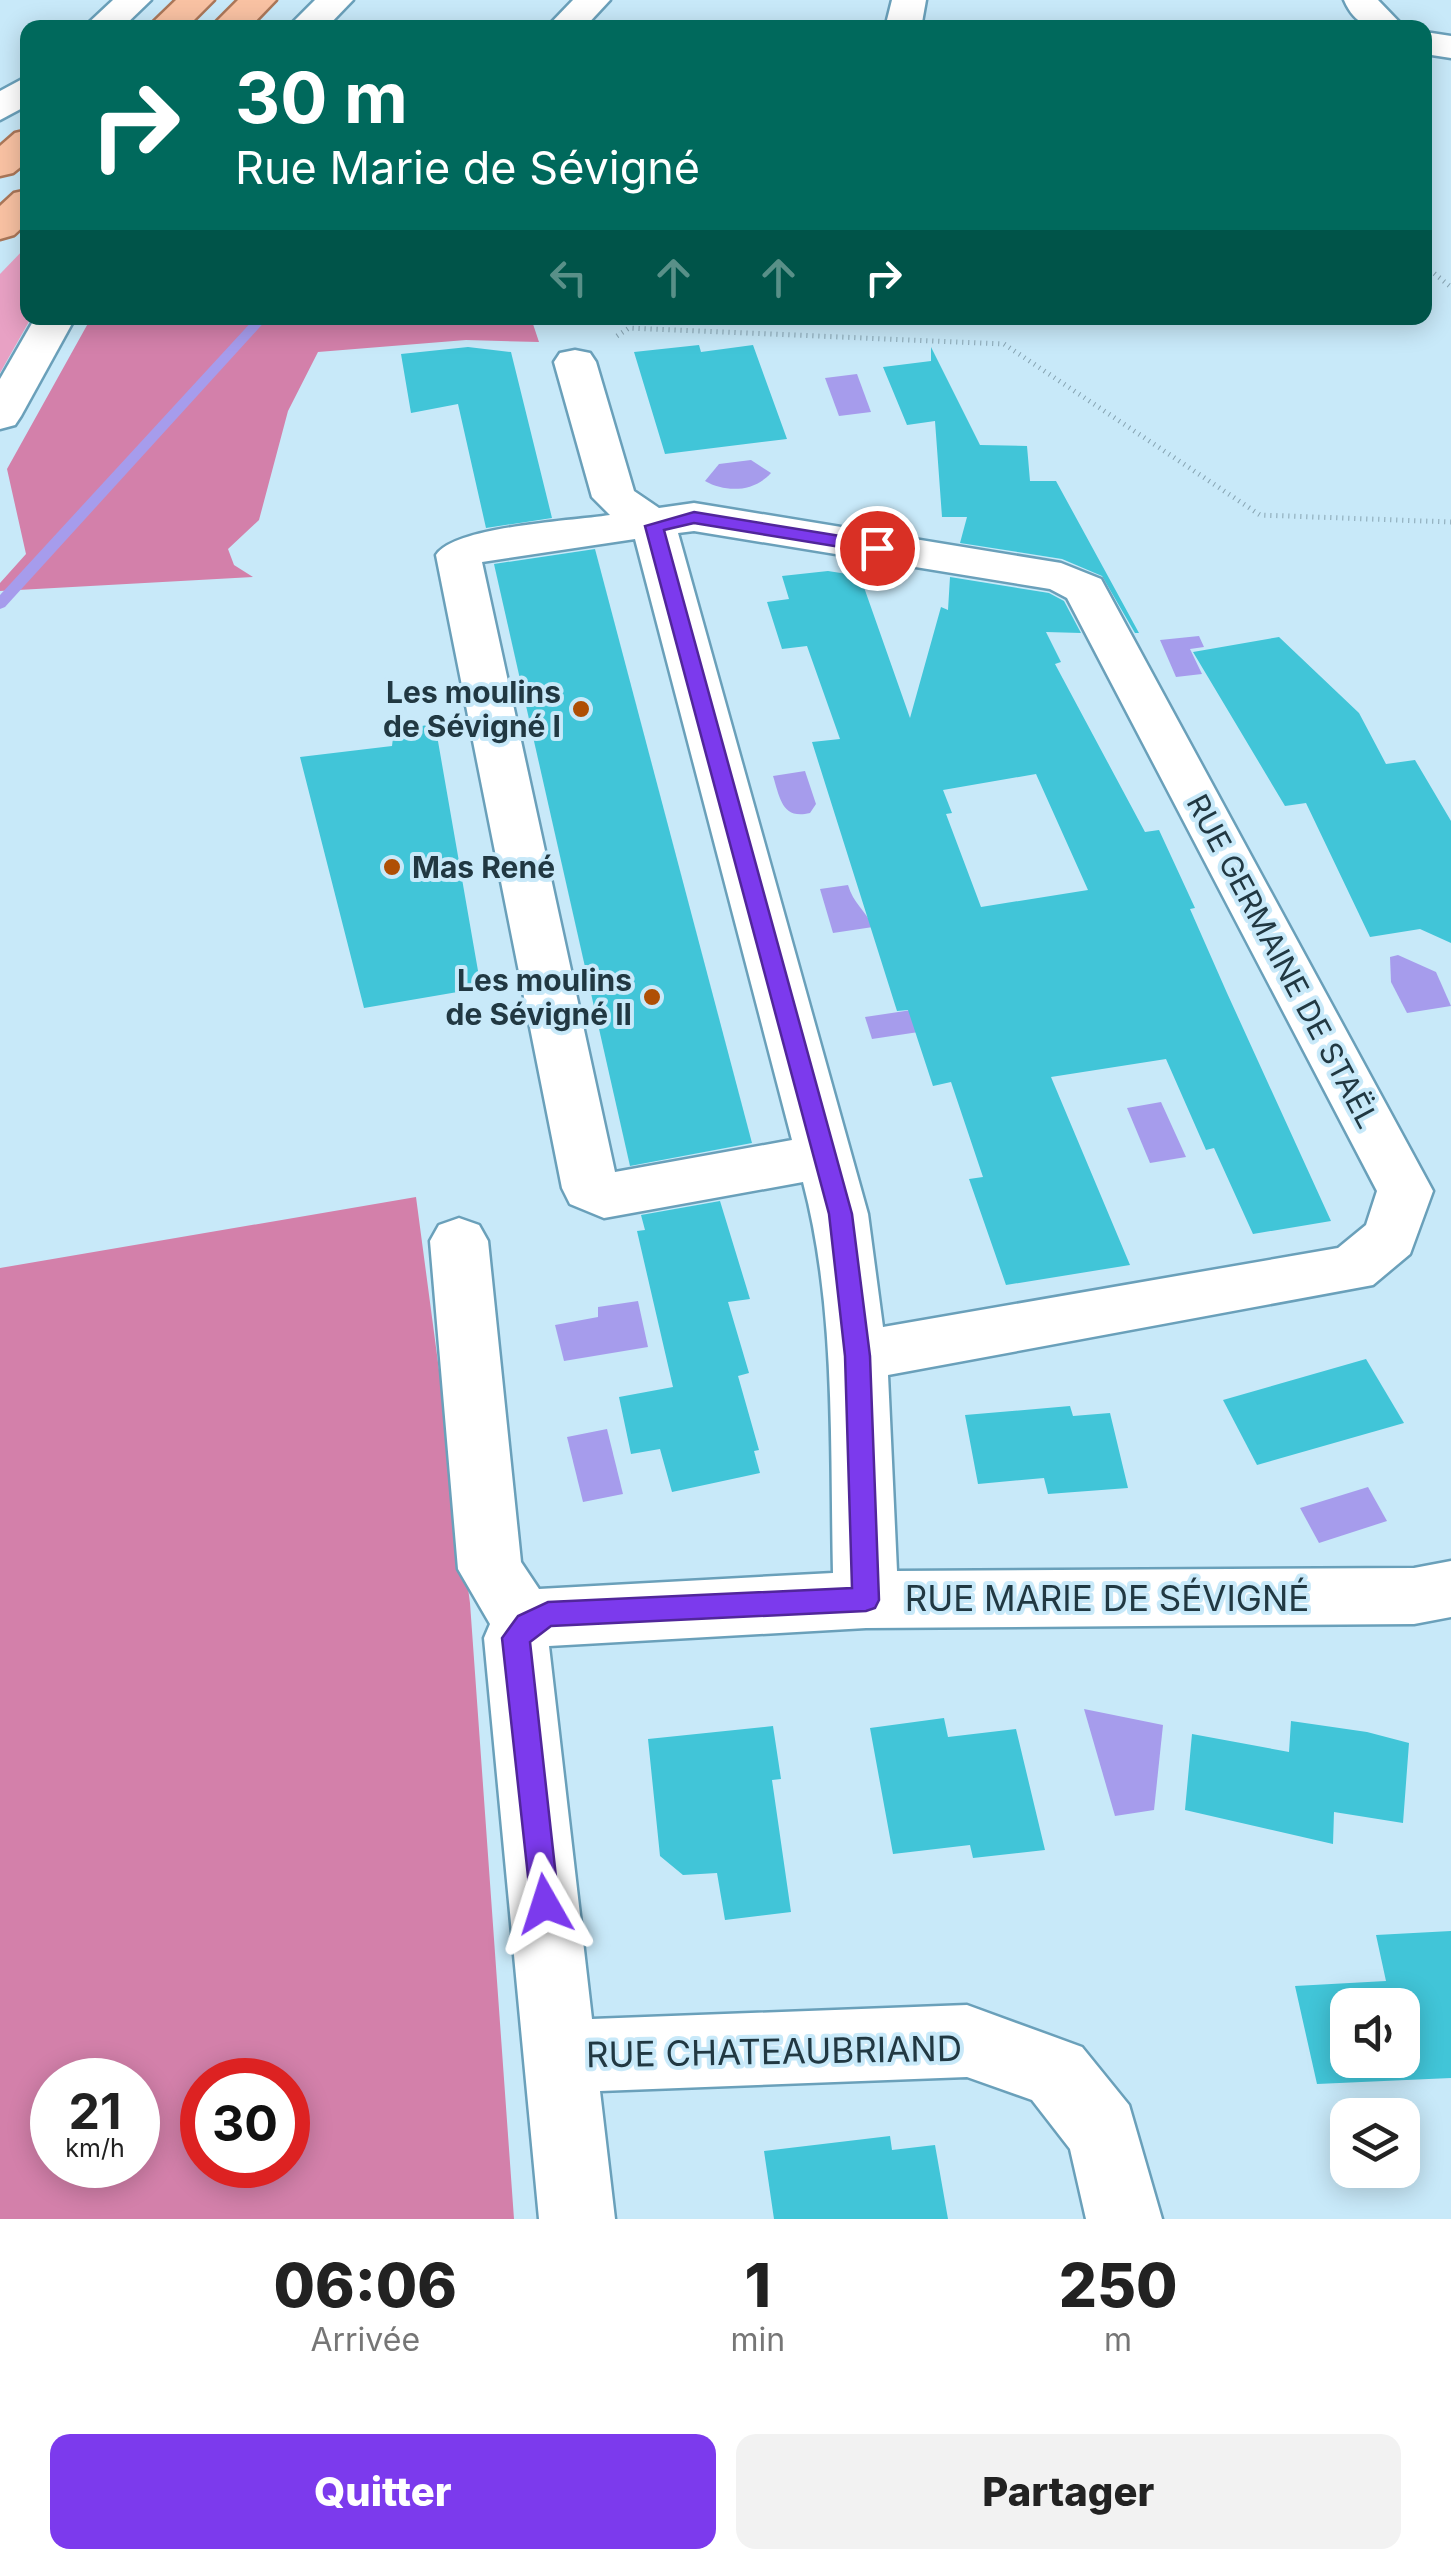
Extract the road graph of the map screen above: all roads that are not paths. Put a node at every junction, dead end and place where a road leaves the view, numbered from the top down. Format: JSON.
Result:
{"nodes":[{"id":1,"x":134,"y":0,"type":"edge"},
{"id":2,"x":197,"y":0,"type":"edge"},
{"id":3,"x":259,"y":0,"type":"edge"},
{"id":4,"x":336,"y":0,"type":"edge"},
{"id":5,"x":592,"y":0,"type":"edge"},
{"id":6,"x":1362,"y":0,"type":"edge"},
{"id":7,"x":110,"y":20,"type":"edge"},
{"id":8,"x":173,"y":20,"type":"edge"},
{"id":9,"x":235,"y":20,"type":"edge"},
{"id":10,"x":313,"y":20,"type":"edge"},
{"id":11,"x":571,"y":20,"type":"edge"},
{"id":12,"x":1378,"y":20,"type":"edge"},
{"id":13,"x":20,"y":93,"type":"edge"},
{"id":14,"x":0,"y":109,"type":"edge"},
{"id":15,"x":20,"y":147,"type":"edge"},
{"id":16,"x":0,"y":165,"type":"edge"},
{"id":17,"x":20,"y":208,"type":"edge"},
{"id":18,"x":0,"y":227,"type":"edge"},
{"id":19,"x":51,"y":325,"type":"edge"},
{"id":20,"x":575,"y":362,"type":"road end"},
{"id":21,"x":0,"y":416,"type":"edge"},
{"id":22,"x":654,"y":526,"type":"junction"},
{"id":23,"x":824,"y":1156,"type":"junction"},
{"id":24,"x":459,"y":1241,"type":"dead end"},
{"id":25,"x":857,"y":1356,"type":"junction"},
{"id":26,"x":1451,"y":1589,"type":"edge"},
{"id":27,"x":866,"y":1600,"type":"junction"},
{"id":28,"x":528,"y":1625,"type":"junction"},
{"id":29,"x":562,"y":2056,"type":"junction"},
{"id":30,"x":576,"y":2219,"type":"edge"},
{"id":31,"x":1124,"y":2219,"type":"edge"}],
"edges":[{"from":1,"to":7,"type":"street"},
{"from":2,"to":8,"type":"main road"},
{"from":3,"to":9,"type":"main road"},
{"from":4,"to":10,"type":"street"},
{"from":5,"to":11,"type":"street"},
{"from":6,"to":12,"type":"street"},
{"from":13,"to":14,"type":"street"},
{"from":15,"to":16,"type":"main road"},
{"from":17,"to":18,"type":"main road"},
{"from":19,"to":21,"type":"street"},
{"from":20,"to":22,"type":"street"},
{"from":22,"to":23,"type":"street"},
{"from":22,"to":23,"type":"street"},
{"from":22,"to":25,"type":"street","name":"RUE GERMAINE DE STAËL"},
{"from":23,"to":25,"type":"street"},
{"from":24,"to":28,"type":"street"},
{"from":25,"to":27,"type":"street"},
{"from":26,"to":27,"type":"street","name":"RUE MARIE DE SÉVIGNÉ"},
{"from":27,"to":28,"type":"street","name":"RUE MARIE DE SÉVIGNÉ"},
{"from":28,"to":29,"type":"street"},
{"from":29,"to":30,"type":"street"},
{"from":29,"to":31,"type":"street","name":"RUE CHATEAUBRIAND"}]}
